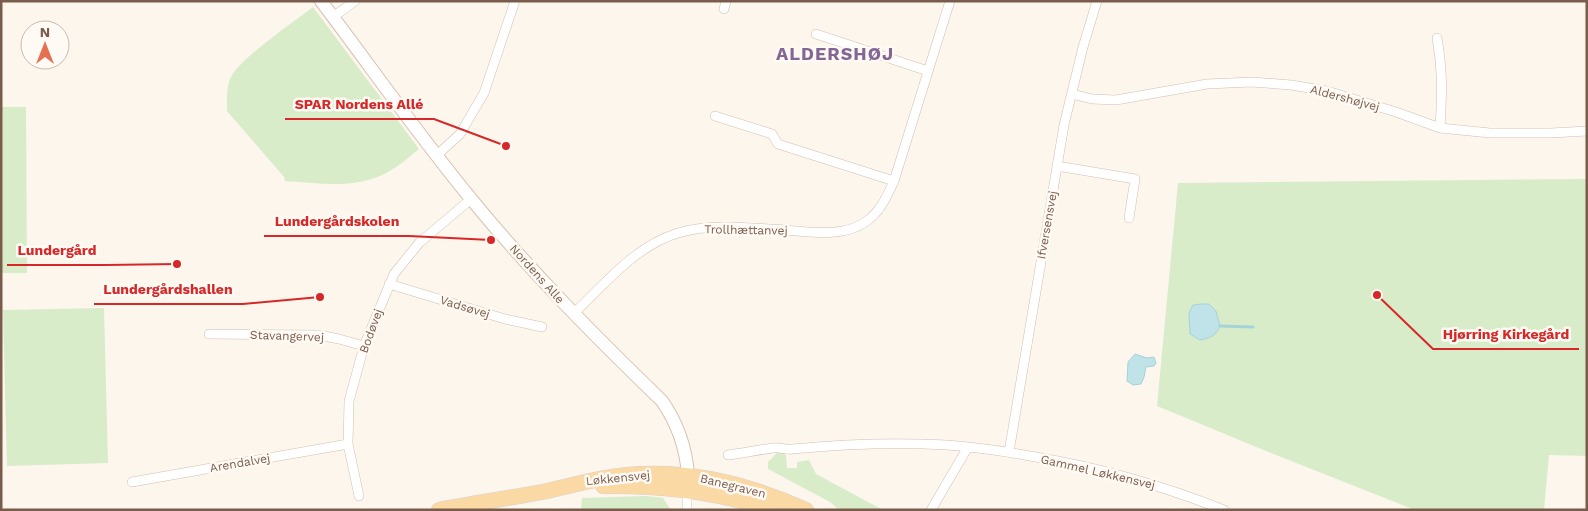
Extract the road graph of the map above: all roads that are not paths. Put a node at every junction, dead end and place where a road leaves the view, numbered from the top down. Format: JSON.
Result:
{"nodes":[{"id":1,"x":321,"y":1,"type":"edge"},
{"id":2,"x":355,"y":1,"type":"edge"},
{"id":3,"x":515,"y":1,"type":"edge"},
{"id":4,"x":950,"y":1,"type":"edge"},
{"id":5,"x":1098,"y":1,"type":"edge"},
{"id":6,"x":333,"y":17,"type":"junction"},
{"id":7,"x":816,"y":34,"type":"dead end"},
{"id":8,"x":1437,"y":38,"type":"dead end"},
{"id":9,"x":928,"y":71,"type":"junction"},
{"id":10,"x":1072,"y":94,"type":"junction"},
{"id":11,"x":715,"y":116,"type":"dead end"},
{"id":12,"x":1440,"y":128,"type":"junction"},
{"id":13,"x":1587,"y":130,"type":"edge"},
{"id":14,"x":437,"y":155,"type":"junction"},
{"id":15,"x":1057,"y":166,"type":"junction"},
{"id":16,"x":894,"y":181,"type":"junction"},
{"id":17,"x":471,"y":199,"type":"junction"},
{"id":18,"x":1128,"y":218,"type":"dead end"},
{"id":19,"x":389,"y":284,"type":"junction"},
{"id":20,"x":573,"y":314,"type":"junction"},
{"id":21,"x":542,"y":327,"type":"dead end"},
{"id":22,"x":209,"y":334,"type":"dead end"},
{"id":23,"x":364,"y":346,"type":"junction"},
{"id":24,"x":348,"y":444,"type":"junction"},
{"id":25,"x":968,"y":447,"type":"junction"},
{"id":26,"x":1009,"y":452,"type":"junction"},
{"id":27,"x":728,"y":455,"type":"dead end"},
{"id":28,"x":132,"y":482,"type":"dead end"},
{"id":29,"x":688,"y":482,"type":"junction"},
{"id":30,"x":359,"y":496,"type":"dead end"},
{"id":31,"x":439,"y":510,"type":"edge"},
{"id":32,"x":687,"y":510,"type":"edge"},
{"id":33,"x":774,"y":510,"type":"edge"},
{"id":34,"x":806,"y":510,"type":"edge"},
{"id":35,"x":931,"y":510,"type":"edge"},
{"id":36,"x":1224,"y":510,"type":"edge"}],
"edges":[{"from":1,"to":6,"type":"street","name":"Nordens Alle"},
{"from":2,"to":6,"type":"street"},
{"from":3,"to":14,"type":"street"},
{"from":4,"to":9,"type":"street","name":"Trollhættanvej"},
{"from":5,"to":10,"type":"street","name":"Ifversensvej"},
{"from":6,"to":14,"type":"street","name":"Nordens Alle"},
{"from":7,"to":9,"type":"street"},
{"from":8,"to":12,"type":"street"},
{"from":9,"to":16,"type":"street","name":"Trollhættanvej"},
{"from":10,"to":12,"type":"street","name":"Aldershøjvej"},
{"from":10,"to":15,"type":"street","name":"Ifversensvej"},
{"from":11,"to":16,"type":"street"},
{"from":12,"to":13,"type":"street","name":"Aldershøjvej"},
{"from":14,"to":17,"type":"street","name":"Nordens Alle"},
{"from":15,"to":18,"type":"street"},
{"from":15,"to":26,"type":"street","name":"Ifversensvej"},
{"from":16,"to":20,"type":"street","name":"Trollhættanvej"},
{"from":17,"to":19,"type":"street","name":"Bodøvej"},
{"from":17,"to":20,"type":"street","name":"Nordens Alle"},
{"from":19,"to":21,"type":"street","name":"Vadsøvej"},
{"from":19,"to":23,"type":"street","name":"Bodøvej"},
{"from":20,"to":29,"type":"street","name":"Nordens Alle"},
{"from":22,"to":23,"type":"street","name":"Stavangervej"},
{"from":23,"to":24,"type":"street","name":"Bodøvej"},
{"from":24,"to":28,"type":"street","name":"Arendalvej"},
{"from":24,"to":30,"type":"street","name":"Bodøvej"},
{"from":25,"to":26,"type":"street","name":"Gammel Løkkensvej"},
{"from":25,"to":27,"type":"street","name":"Gammel Løkkensvej"},
{"from":25,"to":35,"type":"street"},
{"from":26,"to":36,"type":"street","name":"Gammel Løkkensvej"},
{"from":29,"to":31,"type":"main road","name":"Løkkensvej"},
{"from":29,"to":32,"type":"street"},
{"from":29,"to":33,"type":"main road","name":"Banegraven"},
{"from":29,"to":34,"type":"main road","name":"Banegraven"}]}
